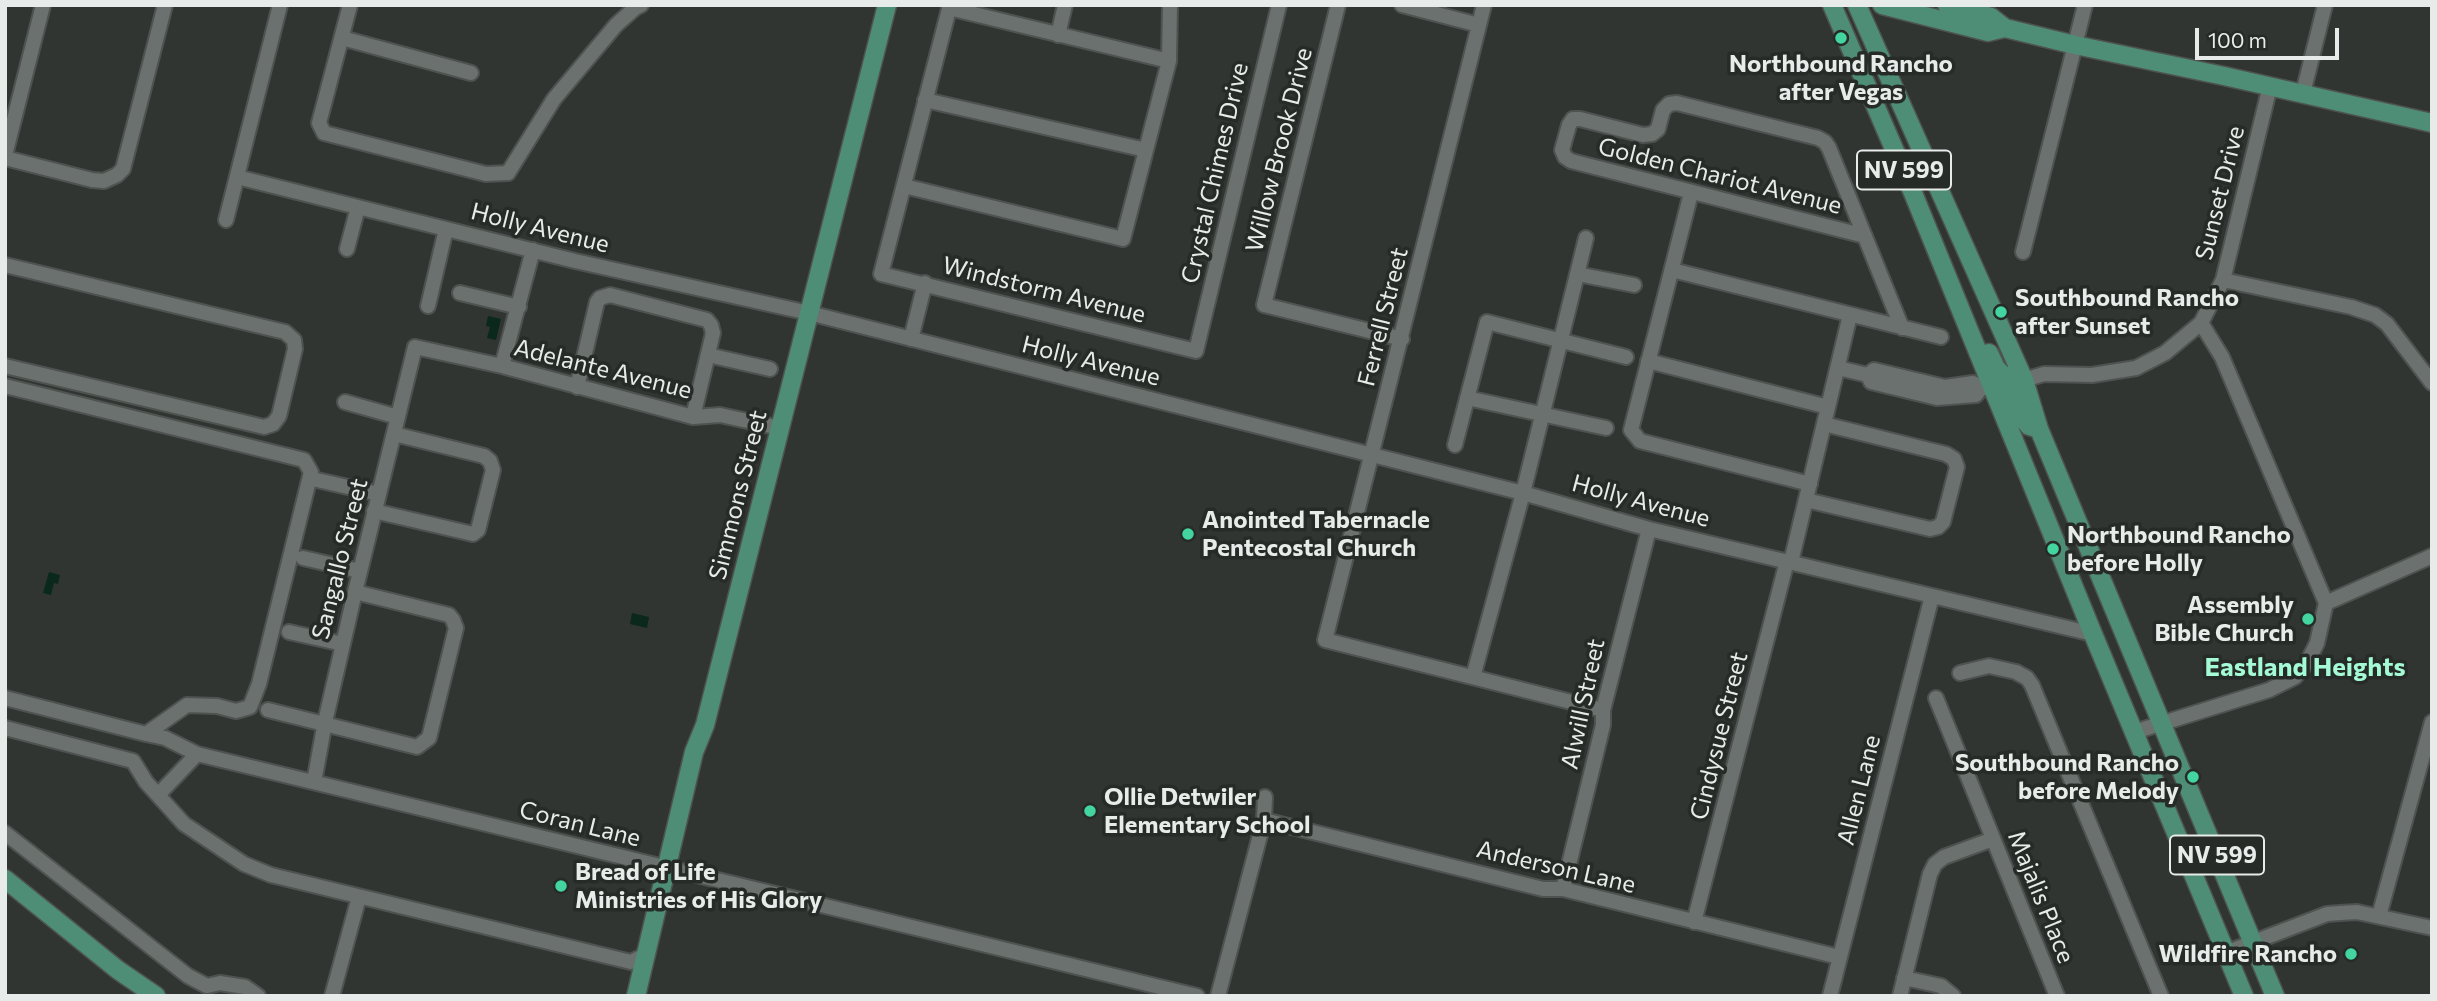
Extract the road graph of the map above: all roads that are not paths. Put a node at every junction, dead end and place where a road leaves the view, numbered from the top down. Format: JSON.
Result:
{"nodes":[{"id":1,"x":43,"y":5,"type":"edge"},
{"id":2,"x":165,"y":5,"type":"edge"},
{"id":3,"x":280,"y":5,"type":"edge"},
{"id":4,"x":350,"y":5,"type":"edge"},
{"id":5,"x":641,"y":5,"type":"edge"},
{"id":6,"x":887,"y":5,"type":"edge"},
{"id":7,"x":1065,"y":5,"type":"edge"},
{"id":8,"x":1170,"y":5,"type":"edge"},
{"id":9,"x":1279,"y":5,"type":"edge"},
{"id":10,"x":1338,"y":5,"type":"edge"},
{"id":11,"x":1402,"y":5,"type":"edge"},
{"id":12,"x":1484,"y":5,"type":"edge"},
{"id":13,"x":1832,"y":5,"type":"edge"},
{"id":14,"x":1857,"y":5,"type":"edge"},
{"id":15,"x":1882,"y":5,"type":"edge"},
{"id":16,"x":1947,"y":5,"type":"edge"},
{"id":17,"x":2085,"y":5,"type":"edge"},
{"id":18,"x":2325,"y":5,"type":"edge"},
{"id":19,"x":950,"y":7,"type":"edge"},
{"id":20,"x":1902,"y":10,"type":"junction"},
{"id":21,"x":1479,"y":25,"type":"junction"},
{"id":22,"x":2005,"y":28,"type":"junction"},
{"id":23,"x":1058,"y":35,"type":"junction"},
{"id":24,"x":342,"y":38,"type":"junction"},
{"id":25,"x":1875,"y":42,"type":"junction"},
{"id":26,"x":2075,"y":46,"type":"junction"},
{"id":27,"x":1168,"y":61,"type":"junction"},
{"id":28,"x":471,"y":73,"type":"dead end"},
{"id":29,"x":2270,"y":86,"type":"junction"},
{"id":30,"x":2302,"y":93,"type":"junction"},
{"id":31,"x":925,"y":100,"type":"junction"},
{"id":32,"x":2432,"y":123,"type":"edge"},
{"id":33,"x":1146,"y":150,"type":"junction"},
{"id":34,"x":5,"y":157,"type":"edge"},
{"id":35,"x":237,"y":177,"type":"junction"},
{"id":36,"x":904,"y":186,"type":"junction"},
{"id":37,"x":1691,"y":193,"type":"junction"},
{"id":38,"x":358,"y":207,"type":"junction"},
{"id":39,"x":226,"y":220,"type":"dead end"},
{"id":40,"x":446,"y":229,"type":"junction"},
{"id":41,"x":1865,"y":236,"type":"junction"},
{"id":42,"x":1586,"y":238,"type":"dead end"},
{"id":43,"x":347,"y":249,"type":"dead end"},
{"id":44,"x":533,"y":250,"type":"junction"},
{"id":45,"x":2024,"y":252,"type":"dead end"},
{"id":46,"x":5,"y":265,"type":"edge"},
{"id":47,"x":1672,"y":271,"type":"junction"},
{"id":48,"x":1577,"y":274,"type":"junction"},
{"id":49,"x":2222,"y":280,"type":"junction"},
{"id":50,"x":925,"y":284,"type":"junction"},
{"id":51,"x":1634,"y":285,"type":"dead end"},
{"id":52,"x":460,"y":293,"type":"dead end"},
{"id":53,"x":428,"y":306,"type":"dead end"},
{"id":54,"x":519,"y":307,"type":"junction"},
{"id":55,"x":809,"y":313,"type":"junction"},
{"id":56,"x":1850,"y":315,"type":"junction"},
{"id":57,"x":2201,"y":323,"type":"junction"},
{"id":58,"x":1902,"y":328,"type":"junction"},
{"id":59,"x":1941,"y":337,"type":"dead end"},
{"id":60,"x":1972,"y":337,"type":"junction"},
{"id":61,"x":911,"y":339,"type":"junction"},
{"id":62,"x":1402,"y":339,"type":"junction"},
{"id":63,"x":1560,"y":341,"type":"junction"},
{"id":64,"x":415,"y":347,"type":"joint"},
{"id":65,"x":1196,"y":351,"type":"joint"},
{"id":66,"x":708,"y":355,"type":"junction"},
{"id":67,"x":1626,"y":357,"type":"dead end"},
{"id":68,"x":1648,"y":361,"type":"junction"},
{"id":69,"x":5,"y":366,"type":"edge"},
{"id":70,"x":502,"y":366,"type":"junction"},
{"id":71,"x":1838,"y":368,"type":"junction"},
{"id":72,"x":770,"y":369,"type":"dead end"},
{"id":73,"x":2024,"y":380,"type":"junction"},
{"id":74,"x":2432,"y":383,"type":"edge"},
{"id":75,"x":5,"y":386,"type":"edge"},
{"id":76,"x":578,"y":387,"type":"junction"},
{"id":77,"x":1987,"y":388,"type":"junction"},
{"id":78,"x":1467,"y":398,"type":"junction"},
{"id":79,"x":345,"y":402,"type":"dead end"},
{"id":80,"x":1828,"y":407,"type":"junction"},
{"id":81,"x":1542,"y":414,"type":"junction"},
{"id":82,"x":398,"y":417,"type":"junction"},
{"id":83,"x":693,"y":417,"type":"junction"},
{"id":84,"x":1824,"y":424,"type":"junction"},
{"id":85,"x":780,"y":428,"type":"junction"},
{"id":86,"x":1606,"y":428,"type":"dead end"},
{"id":87,"x":2039,"y":429,"type":"junction"},
{"id":88,"x":394,"y":434,"type":"junction"},
{"id":89,"x":1455,"y":445,"type":"dead end"},
{"id":90,"x":1372,"y":456,"type":"junction"},
{"id":91,"x":317,"y":480,"type":"dead end"},
{"id":92,"x":1810,"y":484,"type":"junction"},
{"id":93,"x":1523,"y":493,"type":"junction"},
{"id":94,"x":379,"y":494,"type":"junction"},
{"id":95,"x":1806,"y":500,"type":"junction"},
{"id":96,"x":374,"y":511,"type":"junction"},
{"id":97,"x":1649,"y":529,"type":"junction"},
{"id":98,"x":2432,"y":556,"type":"edge"},
{"id":99,"x":303,"y":558,"type":"dead end"},
{"id":100,"x":1789,"y":562,"type":"junction"},
{"id":101,"x":360,"y":571,"type":"junction"},
{"id":102,"x":355,"y":592,"type":"junction"},
{"id":103,"x":1932,"y":596,"type":"junction"},
{"id":104,"x":2326,"y":603,"type":"junction"},
{"id":105,"x":289,"y":632,"type":"dead end"},
{"id":106,"x":2093,"y":634,"type":"junction"},
{"id":107,"x":343,"y":644,"type":"junction"},
{"id":108,"x":1960,"y":673,"type":"dead end"},
{"id":109,"x":1473,"y":677,"type":"junction"},
{"id":110,"x":5,"y":698,"type":"edge"},
{"id":111,"x":1936,"y":698,"type":"dead end"},
{"id":112,"x":1603,"y":709,"type":"junction"},
{"id":113,"x":268,"y":710,"type":"dead end"},
{"id":114,"x":324,"y":722,"type":"junction"},
{"id":115,"x":2432,"y":722,"type":"edge"},
{"id":116,"x":2162,"y":723,"type":"junction"},
{"id":117,"x":5,"y":728,"type":"edge"},
{"id":118,"x":2134,"y":732,"type":"junction"},
{"id":119,"x":146,"y":734,"type":"junction"},
{"id":120,"x":197,"y":754,"type":"junction"},
{"id":121,"x":314,"y":782,"type":"junction"},
{"id":122,"x":158,"y":795,"type":"junction"},
{"id":123,"x":1265,"y":797,"type":"dead end"},
{"id":124,"x":1264,"y":820,"type":"junction"},
{"id":125,"x":5,"y":833,"type":"edge"},
{"id":126,"x":1993,"y":839,"type":"junction"},
{"id":127,"x":667,"y":868,"type":"junction"},
{"id":128,"x":5,"y":879,"type":"edge"},
{"id":129,"x":1563,"y":890,"type":"junction"},
{"id":130,"x":359,"y":897,"type":"junction"},
{"id":131,"x":2379,"y":916,"type":"junction"},
{"id":132,"x":1694,"y":922,"type":"junction"},
{"id":133,"x":2432,"y":928,"type":"edge"},
{"id":134,"x":2253,"y":942,"type":"junction"},
{"id":135,"x":2225,"y":953,"type":"junction"},
{"id":136,"x":646,"y":954,"type":"junction"},
{"id":137,"x":1839,"y":957,"type":"junction"},
{"id":138,"x":1904,"y":978,"type":"junction"},
{"id":139,"x":156,"y":996,"type":"edge"},
{"id":140,"x":258,"y":996,"type":"edge"},
{"id":141,"x":332,"y":996,"type":"edge"},
{"id":142,"x":636,"y":996,"type":"edge"},
{"id":143,"x":1197,"y":996,"type":"edge"},
{"id":144,"x":1218,"y":996,"type":"edge"},
{"id":145,"x":1830,"y":996,"type":"edge"},
{"id":146,"x":1900,"y":996,"type":"edge"},
{"id":147,"x":1953,"y":996,"type":"edge"},
{"id":148,"x":2057,"y":996,"type":"edge"},
{"id":149,"x":2161,"y":996,"type":"edge"},
{"id":150,"x":2244,"y":996,"type":"edge"},
{"id":151,"x":2275,"y":996,"type":"edge"}],
"edges":[{"from":1,"to":34,"type":"street"},
{"from":2,"to":34,"type":"street"},
{"from":3,"to":35,"type":"street"},
{"from":4,"to":24,"type":"street"},
{"from":5,"to":24,"type":"street"},
{"from":6,"to":55,"type":"main road","name":"Simmons Street"},
{"from":7,"to":23,"type":"street"},
{"from":8,"to":27,"type":"street"},
{"from":9,"to":65,"type":"street","name":"Crystal Chimes Drive"},
{"from":10,"to":62,"type":"street","name":"Willow Brook Drive"},
{"from":11,"to":21,"type":"street"},
{"from":12,"to":21,"type":"street","name":"Ferrell Street"},
{"from":13,"to":60,"type":"main road","number":"NV 599"},
{"from":14,"to":25,"type":"main road","number":"NV 599"},
{"from":15,"to":20,"type":"main road"},
{"from":16,"to":22,"type":"main road"},
{"from":17,"to":26,"type":"street"},
{"from":18,"to":30,"type":"street"},
{"from":19,"to":23,"type":"street"},
{"from":19,"to":31,"type":"street"},
{"from":20,"to":22,"type":"main road"},
{"from":20,"to":25,"type":"main road"},
{"from":21,"to":62,"type":"street","name":"Ferrell Street"},
{"from":22,"to":26,"type":"main road"},
{"from":23,"to":27,"type":"street"},
{"from":24,"to":28,"type":"street"},
{"from":25,"to":73,"type":"main road","number":"NV 599"},
{"from":26,"to":29,"type":"main road"},
{"from":26,"to":45,"type":"street"},
{"from":27,"to":33,"type":"street"},
{"from":29,"to":30,"type":"main road"},
{"from":29,"to":49,"type":"street","name":"Sunset Drive"},
{"from":30,"to":32,"type":"main road"},
{"from":31,"to":33,"type":"street"},
{"from":31,"to":36,"type":"street"},
{"from":33,"to":36,"type":"street"},
{"from":35,"to":38,"type":"street","name":"Holly Avenue"},
{"from":35,"to":39,"type":"street"},
{"from":36,"to":50,"type":"street","name":"Windstorm Avenue"},
{"from":37,"to":41,"type":"street","name":"Golden Chariot Avenue"},
{"from":37,"to":41,"type":"street","name":"Golden Chariot Avenue"},
{"from":37,"to":47,"type":"street"},
{"from":38,"to":40,"type":"street","name":"Holly Avenue"},
{"from":38,"to":43,"type":"street"},
{"from":40,"to":44,"type":"street","name":"Holly Avenue"},
{"from":40,"to":53,"type":"street"},
{"from":41,"to":58,"type":"street"},
{"from":42,"to":48,"type":"street"},
{"from":44,"to":54,"type":"street"},
{"from":44,"to":55,"type":"street","name":"Holly Avenue"},
{"from":46,"to":69,"type":"street"},
{"from":47,"to":56,"type":"street"},
{"from":47,"to":68,"type":"street"},
{"from":48,"to":51,"type":"street"},
{"from":48,"to":63,"type":"street"},
{"from":49,"to":57,"type":"street","name":"Sunset Drive"},
{"from":49,"to":74,"type":"street"},
{"from":50,"to":61,"type":"street"},
{"from":50,"to":65,"type":"street","name":"Windstorm Avenue"},
{"from":52,"to":54,"type":"street"},
{"from":54,"to":70,"type":"street"},
{"from":55,"to":61,"type":"street","name":"Holly Avenue"},
{"from":55,"to":85,"type":"main road","name":"Simmons Street"},
{"from":56,"to":58,"type":"street"},
{"from":56,"to":71,"type":"street","name":"Cindysue Street"},
{"from":57,"to":73,"type":"street","name":"Sunset Drive"},
{"from":57,"to":104,"type":"street"},
{"from":58,"to":59,"type":"street"},
{"from":60,"to":73,"type":"main road"},
{"from":60,"to":77,"type":"main road","number":"NV 599"},
{"from":61,"to":90,"type":"street","name":"Holly Avenue"},
{"from":62,"to":90,"type":"street","name":"Ferrell Street"},
{"from":63,"to":67,"type":"street"},
{"from":63,"to":78,"type":"street"},
{"from":63,"to":81,"type":"street"},
{"from":64,"to":70,"type":"street","name":"Adelante Avenue"},
{"from":64,"to":82,"type":"street","name":"Sangallo Street"},
{"from":66,"to":72,"type":"street"},
{"from":66,"to":76,"type":"street"},
{"from":66,"to":83,"type":"street"},
{"from":68,"to":80,"type":"street"},
{"from":68,"to":92,"type":"street"},
{"from":70,"to":76,"type":"street","name":"Adelante Avenue"},
{"from":71,"to":77,"type":"street"},
{"from":71,"to":80,"type":"street","name":"Cindysue Street"},
{"from":73,"to":87,"type":"main road","number":"NV 599"},
{"from":75,"to":119,"type":"street"},
{"from":76,"to":83,"type":"street","name":"Adelante Avenue"},
{"from":77,"to":87,"type":"main road"},
{"from":77,"to":106,"type":"main road","number":"NV 599"},
{"from":78,"to":81,"type":"street"},
{"from":78,"to":89,"type":"street"},
{"from":79,"to":82,"type":"street"},
{"from":80,"to":84,"type":"street","name":"Cindysue Street"},
{"from":81,"to":86,"type":"street"},
{"from":81,"to":93,"type":"street"},
{"from":82,"to":88,"type":"street","name":"Sangallo Street"},
{"from":83,"to":85,"type":"street","name":"Adelante Avenue"},
{"from":84,"to":92,"type":"street","name":"Cindysue Street"},
{"from":84,"to":95,"type":"street"},
{"from":85,"to":127,"type":"main road","name":"Simmons Street"},
{"from":87,"to":116,"type":"main road","number":"NV 599"},
{"from":88,"to":94,"type":"street","name":"Sangallo Street"},
{"from":88,"to":96,"type":"street"},
{"from":90,"to":93,"type":"street","name":"Holly Avenue"},
{"from":90,"to":109,"type":"street","name":"Ferrell Street"},
{"from":91,"to":94,"type":"street"},
{"from":92,"to":95,"type":"street","name":"Cindysue Street"},
{"from":93,"to":97,"type":"street","name":"Holly Avenue"},
{"from":93,"to":109,"type":"street"},
{"from":94,"to":96,"type":"street","name":"Sangallo Street"},
{"from":95,"to":100,"type":"street","name":"Cindysue Street"},
{"from":96,"to":101,"type":"street","name":"Sangallo Street"},
{"from":97,"to":100,"type":"street","name":"Holly Avenue"},
{"from":97,"to":112,"type":"street","name":"Alwill Street"},
{"from":98,"to":104,"type":"street"},
{"from":99,"to":101,"type":"street"},
{"from":100,"to":103,"type":"street","name":"Holly Avenue"},
{"from":100,"to":132,"type":"street","name":"Cindysue Street"},
{"from":101,"to":102,"type":"street","name":"Sangallo Street"},
{"from":102,"to":107,"type":"street","name":"Sangallo Street"},
{"from":102,"to":114,"type":"street"},
{"from":103,"to":106,"type":"street","name":"Holly Avenue"},
{"from":103,"to":137,"type":"street","name":"Allen Lane"},
{"from":104,"to":116,"type":"street"},
{"from":105,"to":107,"type":"street"},
{"from":106,"to":118,"type":"main road","number":"NV 599"},
{"from":107,"to":114,"type":"street","name":"Sangallo Street"},
{"from":108,"to":149,"type":"street"},
{"from":109,"to":112,"type":"street"},
{"from":110,"to":119,"type":"street","name":"Coran Lane"},
{"from":111,"to":126,"type":"street","name":"Majalis Place"},
{"from":112,"to":129,"type":"street","name":"Alwill Street"},
{"from":113,"to":114,"type":"street"},
{"from":114,"to":121,"type":"street","name":"Sangallo Street"},
{"from":115,"to":131,"type":"street"},
{"from":116,"to":118,"type":"street"},
{"from":116,"to":134,"type":"main road","number":"NV 599"},
{"from":117,"to":122,"type":"street"},
{"from":118,"to":135,"type":"main road","number":"NV 599"},
{"from":119,"to":120,"type":"street","name":"Coran Lane"},
{"from":120,"to":121,"type":"street","name":"Coran Lane"},
{"from":120,"to":122,"type":"street"},
{"from":121,"to":127,"type":"street","name":"Coran Lane"},
{"from":122,"to":130,"type":"street"},
{"from":123,"to":124,"type":"street"},
{"from":124,"to":129,"type":"street","name":"Anderson Lane"},
{"from":124,"to":144,"type":"street"},
{"from":125,"to":140,"type":"street"},
{"from":126,"to":138,"type":"street"},
{"from":126,"to":148,"type":"street","name":"Majalis Place"},
{"from":127,"to":136,"type":"main road","name":"Simmons Street"},
{"from":127,"to":143,"type":"street","name":"Coran Lane"},
{"from":128,"to":139,"type":"main road"},
{"from":129,"to":132,"type":"street","name":"Anderson Lane"},
{"from":130,"to":136,"type":"street"},
{"from":130,"to":141,"type":"street"},
{"from":131,"to":133,"type":"street"},
{"from":131,"to":134,"type":"street"},
{"from":132,"to":137,"type":"street","name":"Anderson Lane"},
{"from":134,"to":135,"type":"street"},
{"from":134,"to":151,"type":"main road","number":"NV 599"},
{"from":135,"to":150,"type":"main road","number":"NV 599"},
{"from":136,"to":142,"type":"main road","name":"Simmons Street"},
{"from":137,"to":145,"type":"street","name":"Allen Lane"},
{"from":138,"to":146,"type":"street"},
{"from":138,"to":147,"type":"street"}]}
